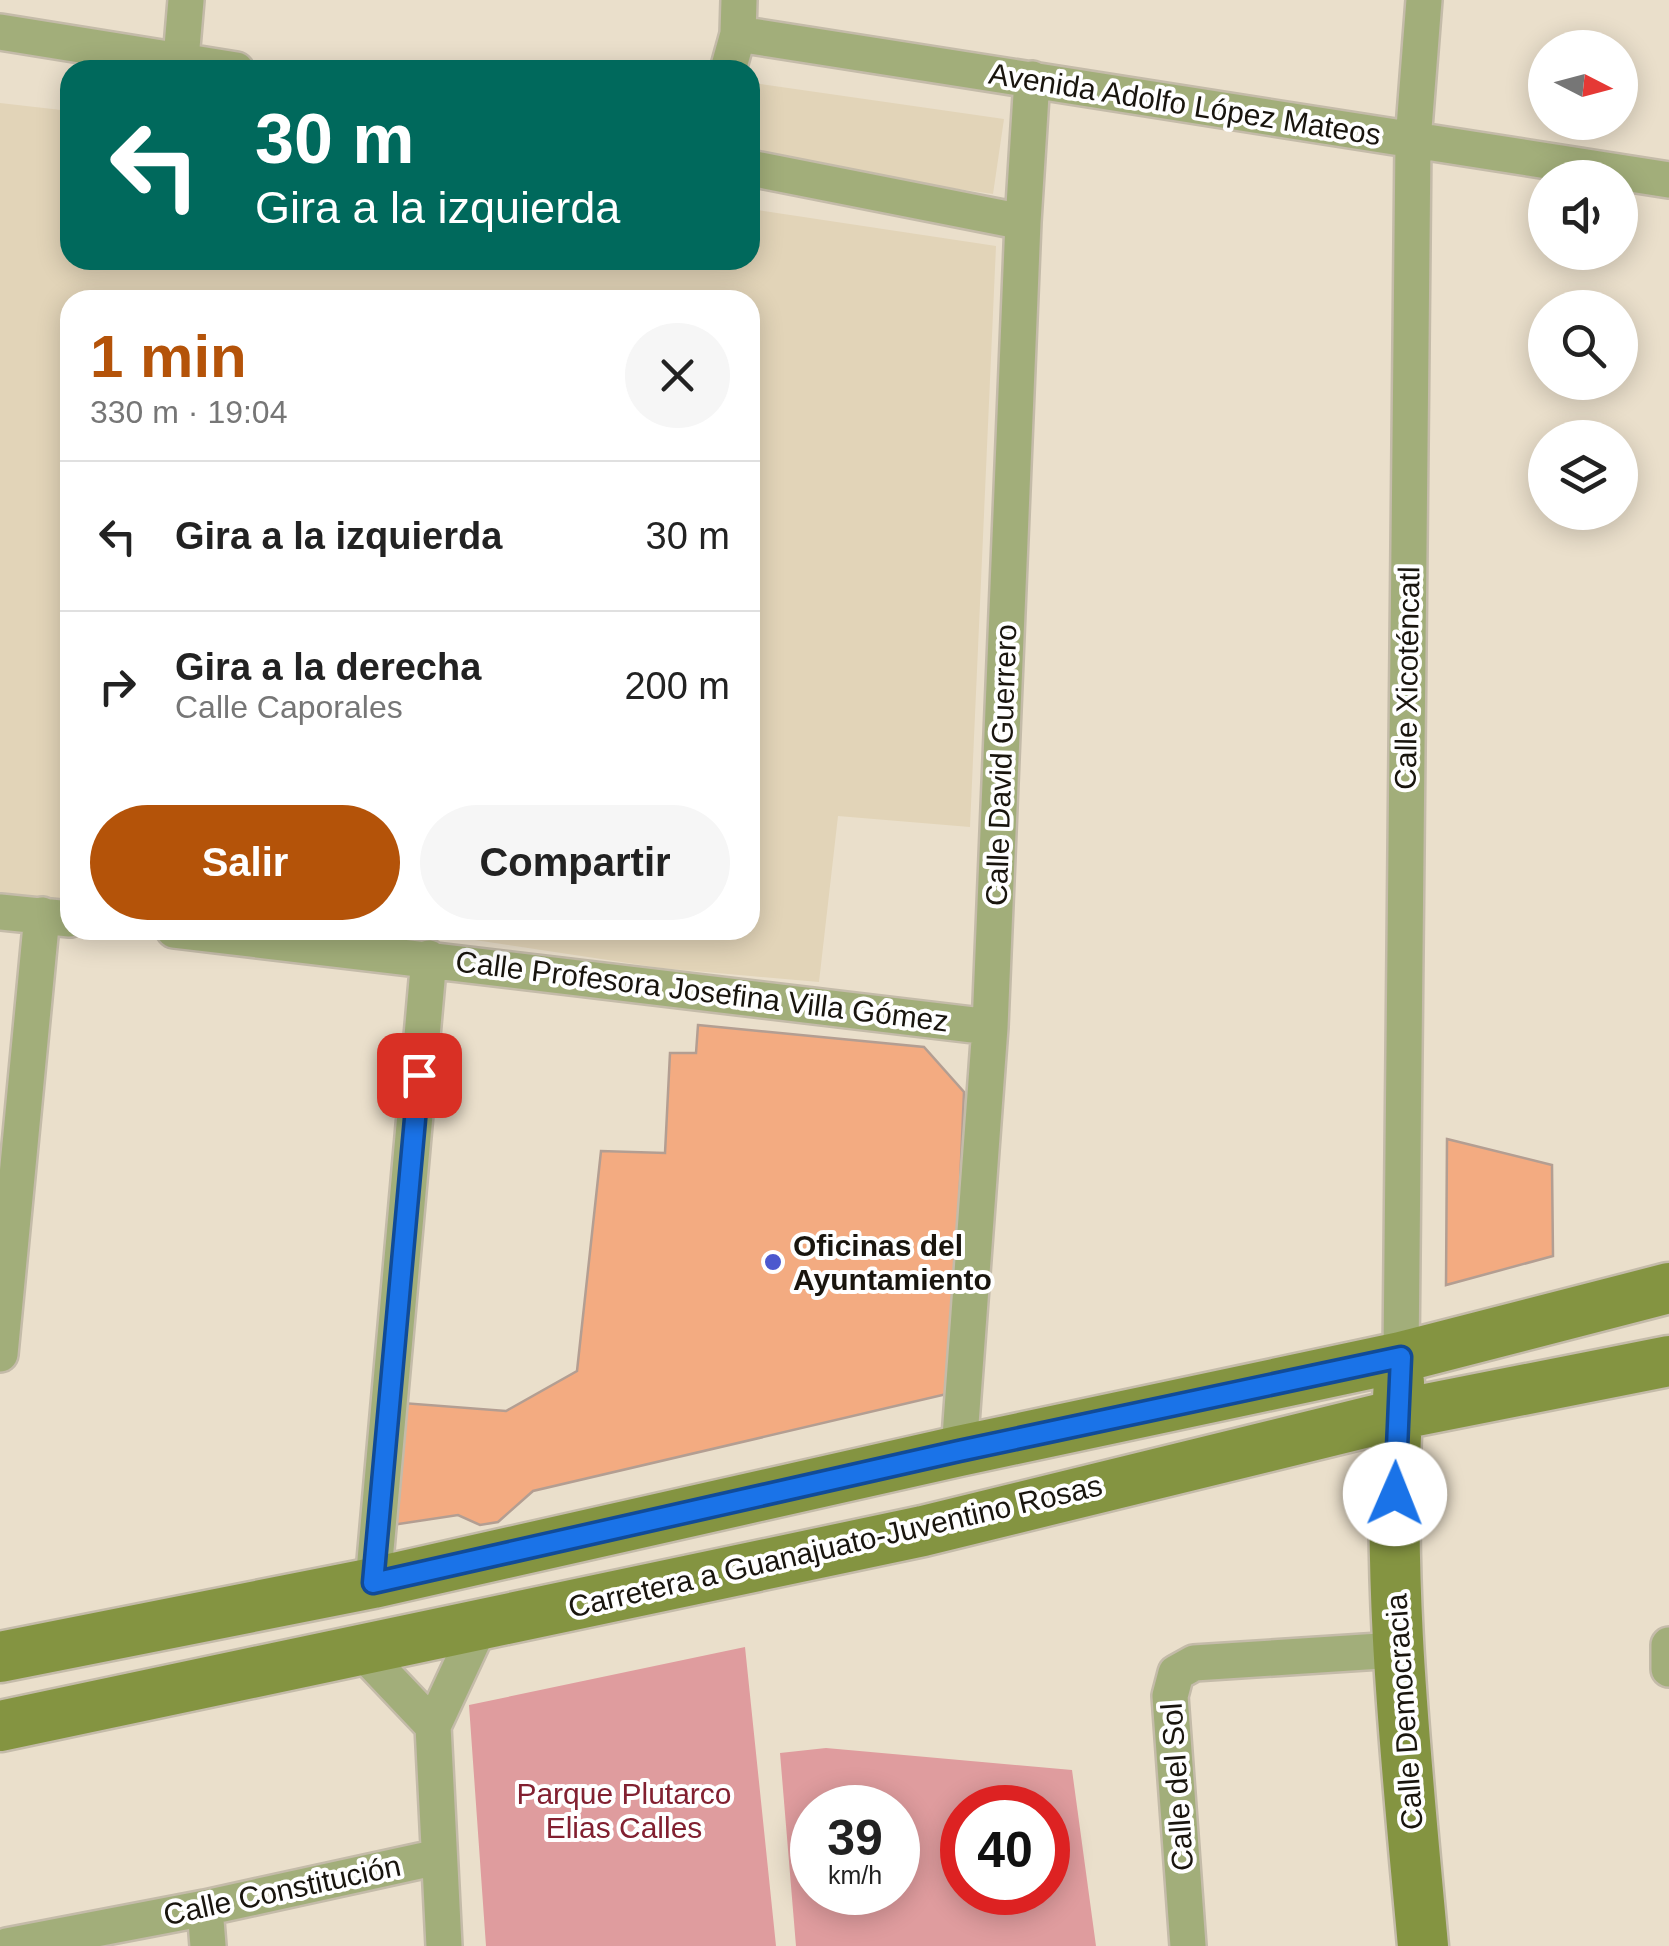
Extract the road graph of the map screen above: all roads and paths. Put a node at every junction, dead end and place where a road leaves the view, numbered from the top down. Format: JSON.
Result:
{"nodes":[{"id":1,"x":186,"y":0,"type":"edge"},
{"id":2,"x":1424,"y":0,"type":"edge"},
{"id":3,"x":738,"y":17,"type":"edge"},
{"id":4,"x":0,"y":32,"type":"edge"},
{"id":5,"x":180,"y":60,"type":"joint"},
{"id":6,"x":730,"y":60,"type":"edge"},
{"id":7,"x":1032,"y":79,"type":"junction"},
{"id":8,"x":1412,"y":141,"type":"junction"},
{"id":9,"x":760,"y":170,"type":"edge"},
{"id":10,"x":1669,"y":180,"type":"edge"},
{"id":11,"x":1022,"y":222,"type":"junction"},
{"id":12,"x":0,"y":912,"type":"edge"},
{"id":13,"x":56,"y":917,"type":"edge"},
{"id":14,"x":265,"y":940,"type":"edge"},
{"id":15,"x":429,"y":958,"type":"junction"},
{"id":16,"x":990,"y":1027,"type":"junction"},
{"id":17,"x":1669,"y":1288,"type":"edge"},
{"id":18,"x":0,"y":1354,"type":"edge"},
{"id":19,"x":1401,"y":1357,"type":"junction"},
{"id":20,"x":1669,"y":1361,"type":"edge"},
{"id":21,"x":1396,"y":1415,"type":"junction"},
{"id":22,"x":959,"y":1451,"type":"junction"},
{"id":23,"x":768,"y":1494,"type":"junction"},
{"id":24,"x":784,"y":1560,"type":"junction"},
{"id":25,"x":373,"y":1583,"type":"junction"},
{"id":26,"x":480,"y":1625,"type":"junction"},
{"id":27,"x":1669,"y":1645,"type":"edge"},
{"id":28,"x":359,"y":1648,"type":"junction"},
{"id":29,"x":1396,"y":1650,"type":"junction"},
{"id":30,"x":0,"y":1657,"type":"edge"},
{"id":31,"x":1669,"y":1669,"type":"edge"},
{"id":32,"x":0,"y":1726,"type":"edge"},
{"id":33,"x":434,"y":1726,"type":"junction"},
{"id":34,"x":438,"y":1857,"type":"junction"},
{"id":35,"x":205,"y":1908,"type":"junction"},
{"id":36,"x":7,"y":1946,"type":"edge"},
{"id":37,"x":208,"y":1946,"type":"edge"},
{"id":38,"x":444,"y":1946,"type":"edge"},
{"id":39,"x":1188,"y":1946,"type":"edge"},
{"id":40,"x":1423,"y":1946,"type":"edge"}],
"edges":[{"from":1,"to":5,"type":"street"},
{"from":2,"to":8,"type":"street","name":"Calle Xicoténcatl"},
{"from":3,"to":6,"type":"street","name":"Avenida Adolfo López Mateos"},
{"from":3,"to":7,"type":"street","name":"Avenida Adolfo López Mateos"},
{"from":4,"to":5,"type":"street"},
{"from":7,"to":8,"type":"street","name":"Avenida Adolfo López Mateos"},
{"from":7,"to":11,"type":"street","name":"Calle David Guerrero"},
{"from":8,"to":10,"type":"street","name":"Avenida Adolfo López Mateos"},
{"from":8,"to":19,"type":"street","name":"Calle Xicoténcatl"},
{"from":9,"to":11,"type":"street"},
{"from":11,"to":16,"type":"street","name":"Calle David Guerrero"},
{"from":12,"to":13,"type":"street"},
{"from":13,"to":18,"type":"street"},
{"from":14,"to":15,"type":"street","name":"Calle Profesora Josefina Villa Gómez"},
{"from":15,"to":16,"type":"street","name":"Calle Profesora Josefina Villa Gómez"},
{"from":15,"to":25,"type":"street"},
{"from":16,"to":22,"type":"street","name":"Calle David Guerrero"},
{"from":17,"to":19,"type":"main road","name":"Carretera a Guanajuato-Juventino Rosas"},
{"from":19,"to":21,"type":"main road","name":"Calle Democracia"},
{"from":19,"to":22,"type":"main road","name":"Carretera a Guanajuato-Juventino Rosas"},
{"from":20,"to":21,"type":"main road","name":"Carretera a Guanajuato-Juventino Rosas"},
{"from":21,"to":24,"type":"main road","name":"Carretera a Guanajuato-Juventino Rosas"},
{"from":21,"to":29,"type":"main road","name":"Calle Democracia"},
{"from":22,"to":23,"type":"main road","name":"Carretera a Guanajuato-Juventino Rosas"},
{"from":23,"to":24,"type":"main road"},
{"from":23,"to":25,"type":"main road","name":"Carretera a Guanajuato-Juventino Rosas"},
{"from":24,"to":26,"type":"main road","name":"Carretera a Guanajuato-Juventino Rosas"},
{"from":25,"to":30,"type":"main road","name":"Carretera a Guanajuato-Juventino Rosas"},
{"from":26,"to":28,"type":"main road","name":"Carretera a Guanajuato-Juventino Rosas"},
{"from":26,"to":33,"type":"street"},
{"from":27,"to":31,"type":"street"},
{"from":28,"to":32,"type":"main road","name":"Carretera a Guanajuato-Juventino Rosas"},
{"from":28,"to":33,"type":"street"},
{"from":29,"to":39,"type":"street","name":"Calle del Sol"},
{"from":29,"to":40,"type":"main road","name":"Calle Democracia"},
{"from":33,"to":34,"type":"street"},
{"from":34,"to":35,"type":"street","name":"Calle Constitución"},
{"from":34,"to":38,"type":"street"},
{"from":35,"to":36,"type":"street","name":"Calle Constitución"},
{"from":35,"to":37,"type":"street"}]}
